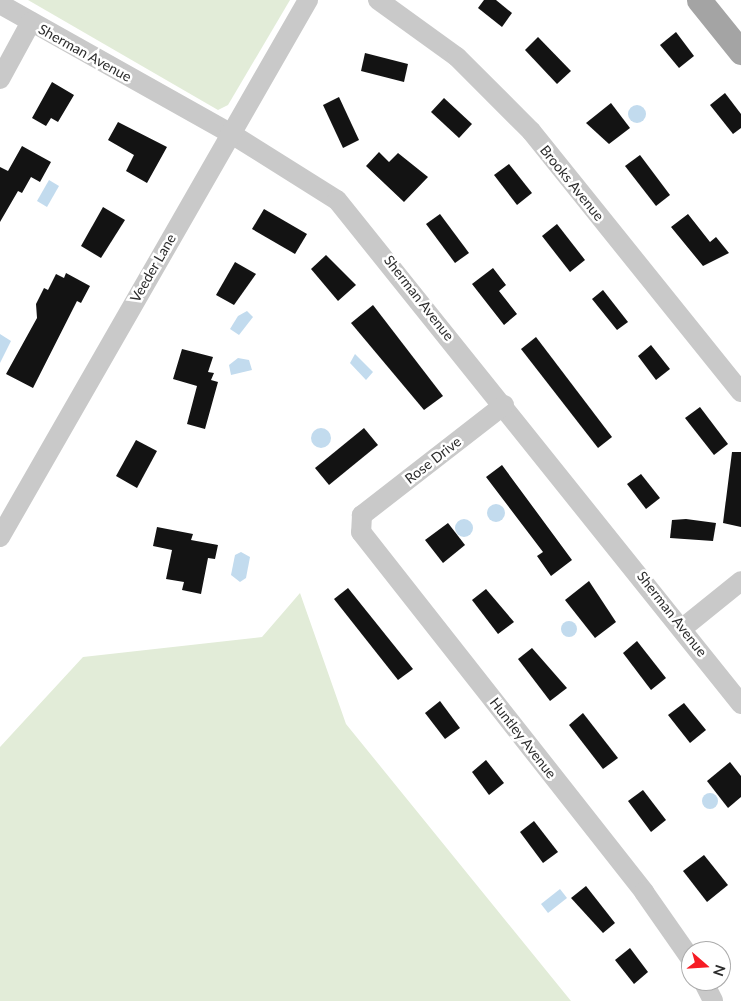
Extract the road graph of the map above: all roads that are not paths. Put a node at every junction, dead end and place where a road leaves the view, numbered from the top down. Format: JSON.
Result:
{"nodes":[{"id":1,"x":308,"y":0,"type":"edge"},
{"id":2,"x":378,"y":0,"type":"edge"},
{"id":3,"x":700,"y":0,"type":"edge"},
{"id":4,"x":0,"y":4,"type":"edge"},
{"id":5,"x":31,"y":22,"type":"junction"},
{"id":6,"x":741,"y":52,"type":"edge"},
{"id":7,"x":0,"y":78,"type":"edge"},
{"id":8,"x":230,"y":133,"type":"junction"},
{"id":9,"x":741,"y":392,"type":"edge"},
{"id":10,"x":504,"y":405,"type":"junction"},
{"id":11,"x":362,"y":515,"type":"joint"},
{"id":12,"x":0,"y":538,"type":"edge"},
{"id":13,"x":741,"y":581,"type":"edge"},
{"id":14,"x":684,"y":627,"type":"junction"},
{"id":15,"x":741,"y":704,"type":"edge"},
{"id":16,"x":681,"y":945,"type":"edge"}],
"edges":[{"from":1,"to":8,"type":"street","name":"Veeder Lane"},
{"from":2,"to":9,"type":"street","name":"Brooks Avenue"},
{"from":3,"to":6,"type":"main road"},
{"from":4,"to":5,"type":"street","name":"Sherman Avenue"},
{"from":5,"to":7,"type":"street"},
{"from":5,"to":8,"type":"street","name":"Sherman Avenue"},
{"from":8,"to":10,"type":"street","name":"Sherman Avenue"},
{"from":8,"to":12,"type":"street","name":"Veeder Lane"},
{"from":10,"to":11,"type":"street","name":"Rose Drive"},
{"from":10,"to":14,"type":"street","name":"Sherman Avenue"},
{"from":11,"to":16,"type":"street","name":"Huntley Avenue"},
{"from":13,"to":14,"type":"street"},
{"from":14,"to":15,"type":"street","name":"Sherman Avenue"}]}
